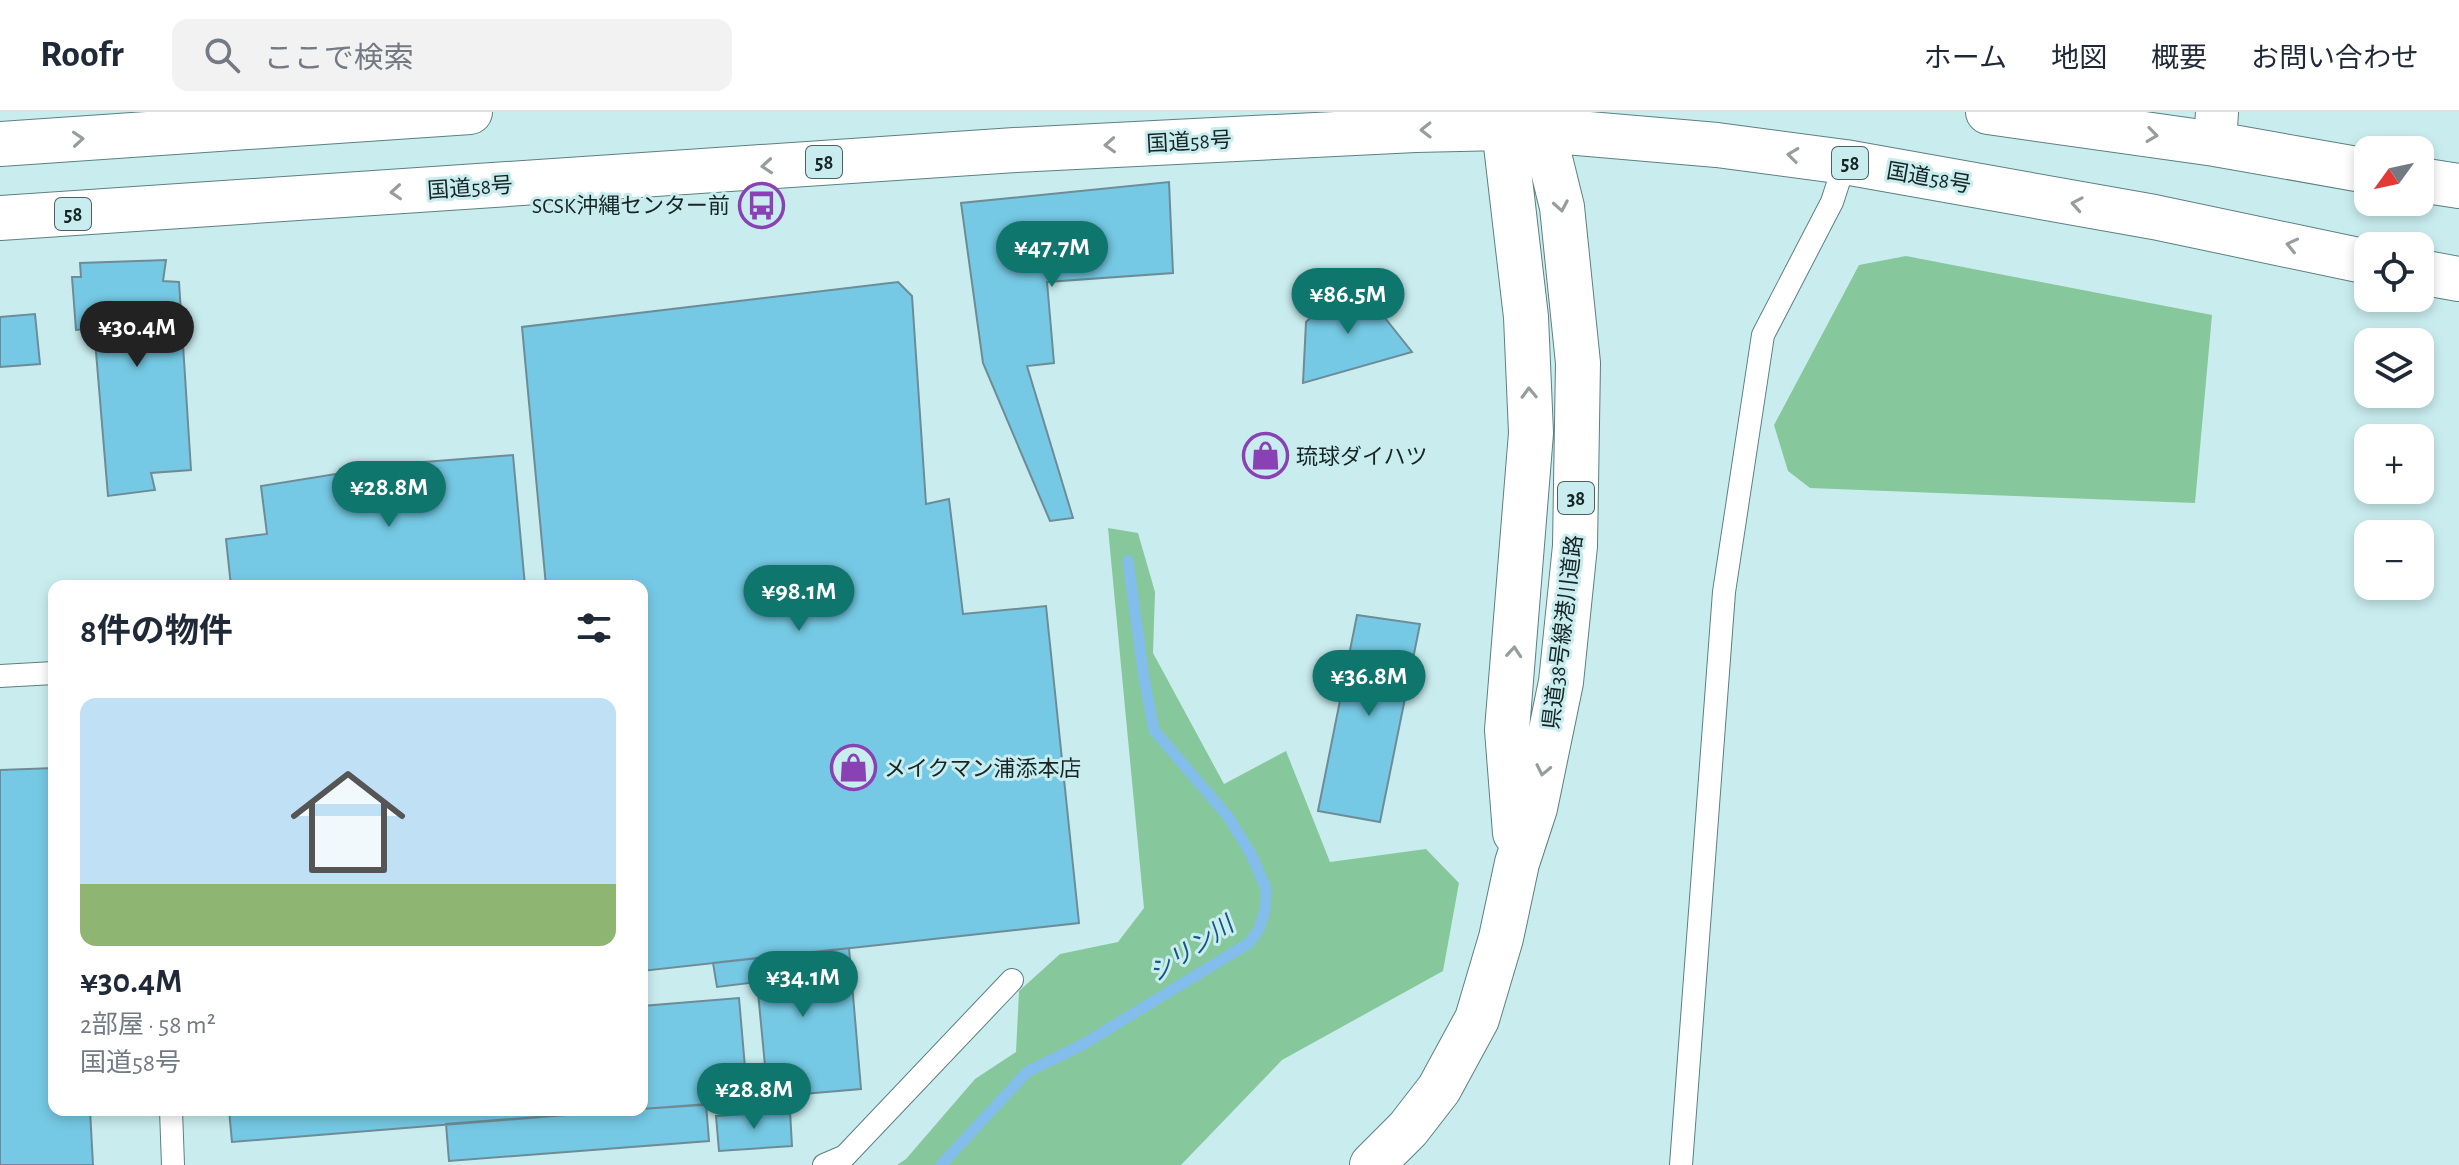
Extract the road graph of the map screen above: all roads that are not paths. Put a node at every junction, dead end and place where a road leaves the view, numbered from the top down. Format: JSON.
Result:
{"nodes":[{"id":1,"x":470,"y":112,"type":"edge"},
{"id":2,"x":1988,"y":112,"type":"edge"},
{"id":3,"x":1523,"y":121,"type":"edge"},
{"id":4,"x":2216,"y":128,"type":"edge"},
{"id":5,"x":0,"y":144,"type":"edge"},
{"id":6,"x":1845,"y":162,"type":"junction"},
{"id":7,"x":2354,"y":167,"type":"edge"},
{"id":8,"x":2434,"y":182,"type":"edge"},
{"id":9,"x":2459,"y":186,"type":"edge"},
{"id":10,"x":0,"y":218,"type":"edge"},
{"id":11,"x":2354,"y":259,"type":"edge"},
{"id":12,"x":2434,"y":275,"type":"edge"},
{"id":13,"x":2459,"y":279,"type":"edge"},
{"id":14,"x":48,"y":673,"type":"edge"},
{"id":15,"x":0,"y":676,"type":"edge"},
{"id":16,"x":1012,"y":980,"type":"dead end"},
{"id":17,"x":171,"y":1116,"type":"edge"},
{"id":18,"x":173,"y":1165,"type":"edge"},
{"id":19,"x":824,"y":1165,"type":"edge"},
{"id":20,"x":1372,"y":1165,"type":"edge"},
{"id":21,"x":1681,"y":1165,"type":"edge"}],
"edges":[{"from":5,"to":1,"type":"main road","one_way":true},
{"from":2,"to":4,"type":"main road","one_way":true},
{"from":6,"to":3,"type":"main road","name":"国道58号","number":"58","one_way":true},
{"from":3,"to":10,"type":"main road","name":"国道58号","number":"58","one_way":true},
{"from":3,"to":20,"type":"main road","name":"県道38号線港川道路","number":"38"},
{"from":4,"to":7,"type":"main road"},
{"from":11,"to":6,"type":"main road","name":"国道58号","number":"58","one_way":true},
{"from":6,"to":21,"type":"lane"},
{"from":8,"to":9,"type":"main road"},
{"from":12,"to":13,"type":"main road"},
{"from":14,"to":15,"type":"lane"},
{"from":16,"to":19,"type":"lane"},
{"from":17,"to":18,"type":"lane"}]}
